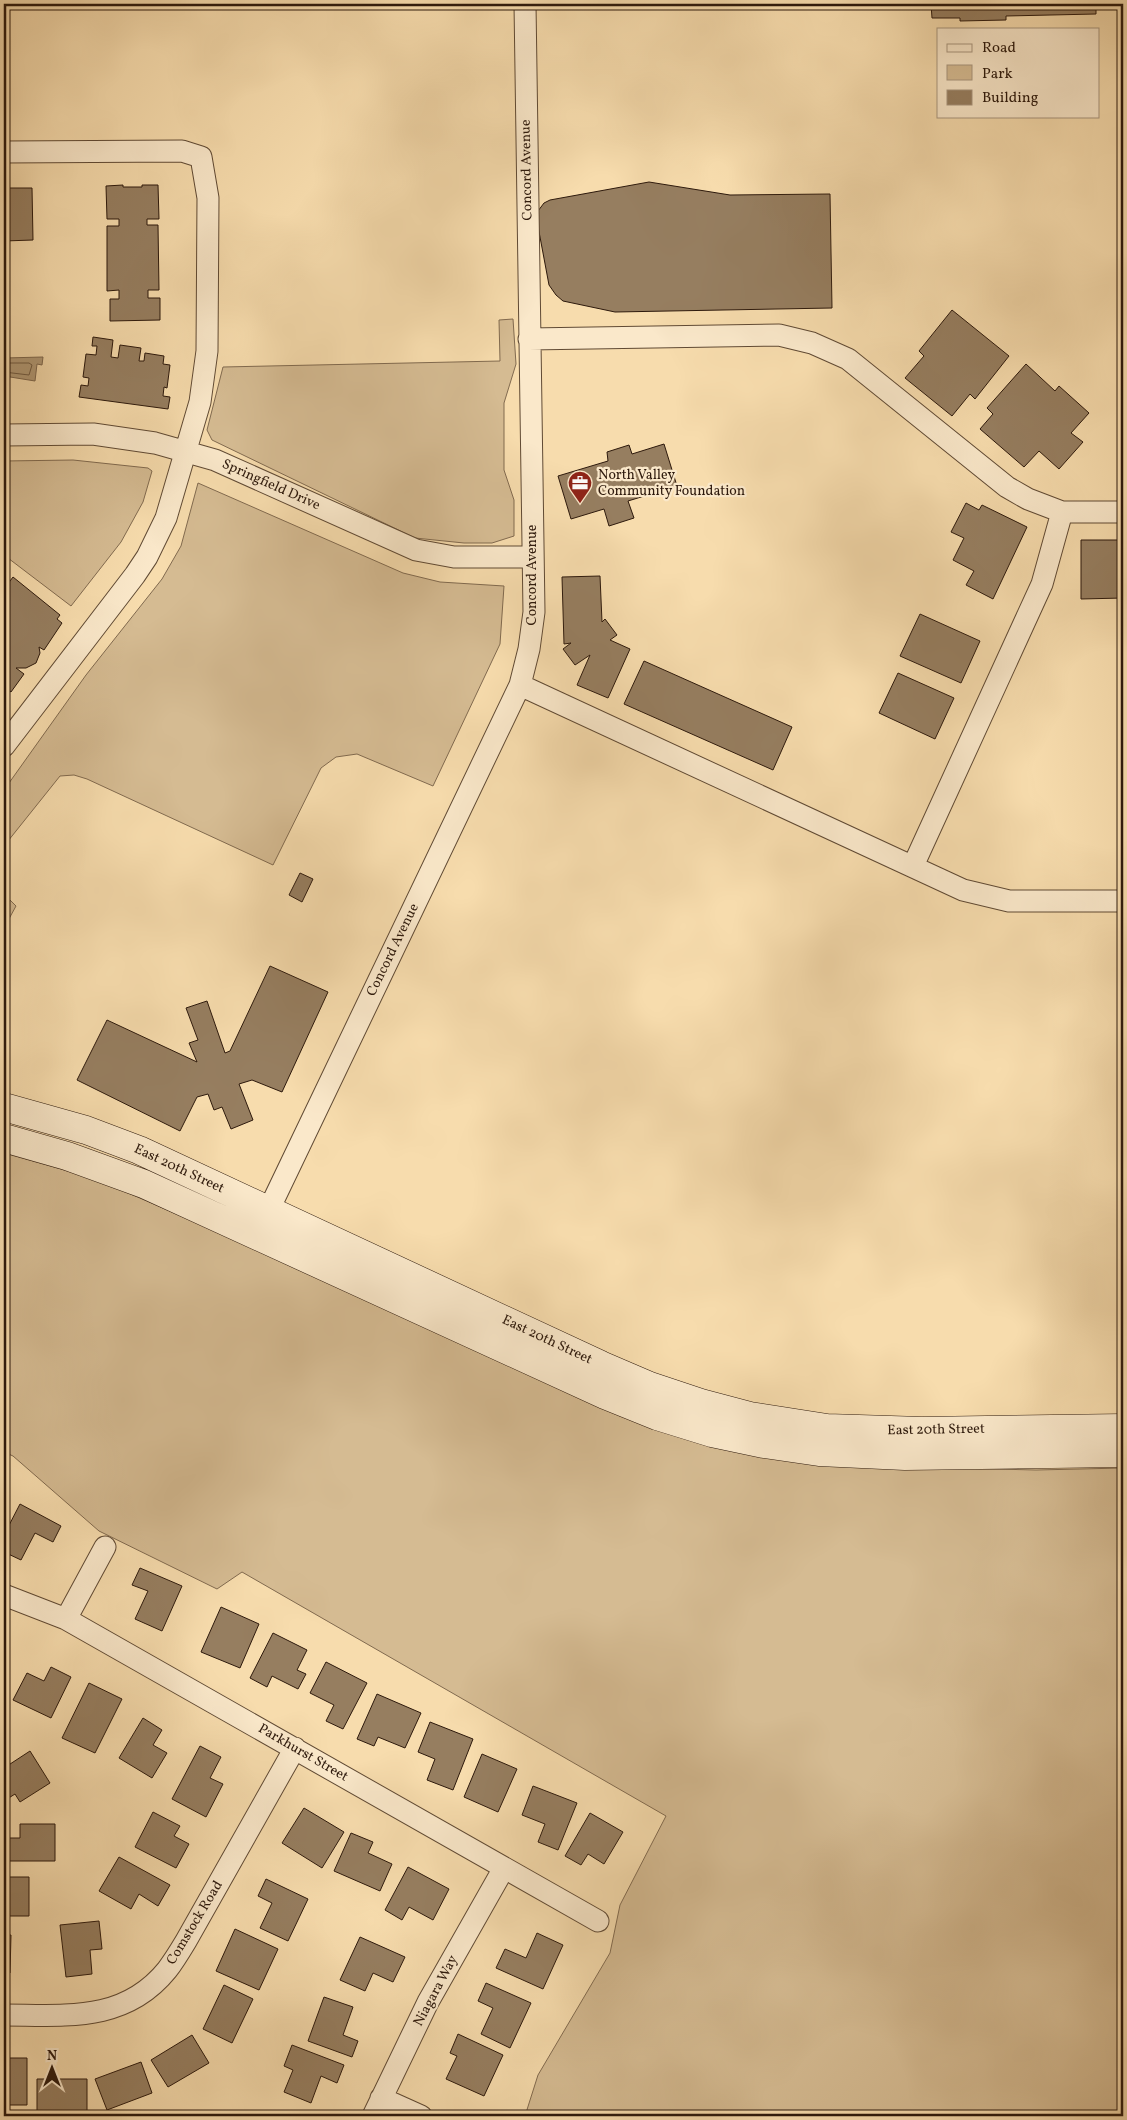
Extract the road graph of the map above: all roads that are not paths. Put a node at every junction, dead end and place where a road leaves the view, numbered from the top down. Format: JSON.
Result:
{"nodes":[{"id":1,"x":524,"y":4,"type":"edge"},
{"id":2,"x":4,"y":152,"type":"edge"},
{"id":3,"x":529,"y":340,"type":"junction"},
{"id":4,"x":4,"y":435,"type":"edge"},
{"id":5,"x":186,"y":451,"type":"junction"},
{"id":6,"x":1062,"y":512,"type":"junction"},
{"id":7,"x":1123,"y":512,"type":"edge"},
{"id":8,"x":533,"y":557,"type":"junction"},
{"id":9,"x":520,"y":685,"type":"junction"},
{"id":10,"x":4,"y":746,"type":"edge"},
{"id":11,"x":913,"y":866,"type":"junction"},
{"id":12,"x":1123,"y":901,"type":"edge"},
{"id":13,"x":4,"y":1107,"type":"edge"},
{"id":14,"x":4,"y":1138,"type":"edge"},
{"id":15,"x":268,"y":1211,"type":"junction"},
{"id":16,"x":257,"y":1235,"type":"junction"},
{"id":17,"x":1123,"y":1428,"type":"edge"},
{"id":18,"x":1123,"y":1453,"type":"edge"},
{"id":19,"x":105,"y":1547,"type":"dead end"},
{"id":20,"x":4,"y":1595,"type":"edge"},
{"id":21,"x":66,"y":1619,"type":"junction"},
{"id":22,"x":295,"y":1748,"type":"junction"},
{"id":23,"x":504,"y":1868,"type":"junction"},
{"id":24,"x":598,"y":1920,"type":"dead end"},
{"id":25,"x":4,"y":2015,"type":"edge"},
{"id":26,"x":377,"y":2107,"type":"edge"},
{"id":27,"x":421,"y":2116,"type":"edge"}],
"edges":[{"from":1,"to":3,"type":"street","name":"Concord Avenue"},
{"from":2,"to":5,"type":"street"},
{"from":3,"to":6,"type":"street"},
{"from":3,"to":8,"type":"street","name":"Concord Avenue"},
{"from":4,"to":5,"type":"street","name":"Springfield Drive"},
{"from":5,"to":8,"type":"street","name":"Springfield Drive"},
{"from":5,"to":10,"type":"street"},
{"from":6,"to":7,"type":"street"},
{"from":6,"to":11,"type":"street"},
{"from":8,"to":9,"type":"street","name":"Concord Avenue"},
{"from":9,"to":11,"type":"street"},
{"from":9,"to":15,"type":"street","name":"Concord Avenue"},
{"from":11,"to":12,"type":"street"},
{"from":13,"to":15,"type":"street","name":"East 20th Street"},
{"from":14,"to":16,"type":"street","name":"East 20th Street"},
{"from":15,"to":16,"type":"street","name":"Concord Avenue"},
{"from":15,"to":17,"type":"street","name":"East 20th Street"},
{"from":16,"to":18,"type":"street","name":"East 20th Street"},
{"from":19,"to":21,"type":"street"},
{"from":20,"to":21,"type":"street","name":"Parkhurst Street"},
{"from":21,"to":22,"type":"street","name":"Parkhurst Street"},
{"from":22,"to":23,"type":"street","name":"Parkhurst Street"},
{"from":22,"to":25,"type":"street","name":"Comstock Road"},
{"from":23,"to":24,"type":"street","name":"Parkhurst Street"},
{"from":23,"to":26,"type":"street","name":"Niagara Way"},
{"from":26,"to":27,"type":"street"}]}
